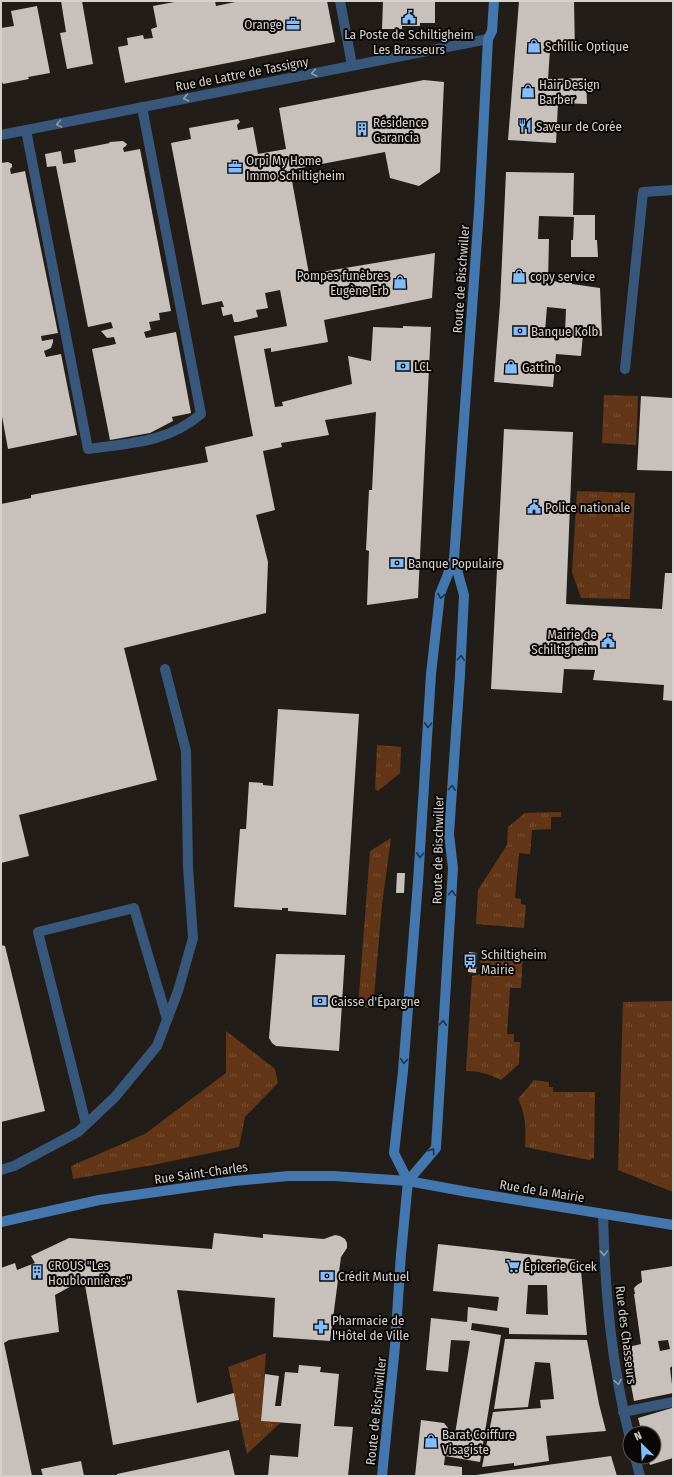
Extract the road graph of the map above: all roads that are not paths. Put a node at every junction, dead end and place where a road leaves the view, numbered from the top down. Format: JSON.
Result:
{"nodes":[{"id":1,"x":340,"y":1,"type":"edge"},
{"id":2,"x":494,"y":1,"type":"edge"},
{"id":3,"x":488,"y":39,"type":"junction"},
{"id":4,"x":352,"y":65,"type":"junction"},
{"id":5,"x":142,"y":107,"type":"junction"},
{"id":6,"x":26,"y":130,"type":"junction"},
{"id":7,"x":1,"y":135,"type":"edge"},
{"id":8,"x":673,"y":190,"type":"edge"},
{"id":9,"x":626,"y":369,"type":"dead end"},
{"id":10,"x":454,"y":559,"type":"junction"},
{"id":11,"x":165,"y":670,"type":"dead end"},
{"id":12,"x":167,"y":1019,"type":"junction"},
{"id":13,"x":86,"y":1124,"type":"junction"},
{"id":14,"x":1,"y":1170,"type":"edge"},
{"id":15,"x":408,"y":1181,"type":"junction"},
{"id":16,"x":603,"y":1214,"type":"junction"},
{"id":17,"x":1,"y":1222,"type":"edge"},
{"id":18,"x":673,"y":1225,"type":"edge"},
{"id":19,"x":673,"y":1402,"type":"edge"},
{"id":20,"x":623,"y":1412,"type":"junction"},
{"id":21,"x":626,"y":1425,"type":"edge"},
{"id":22,"x":637,"y":1465,"type":"edge"},
{"id":23,"x":382,"y":1476,"type":"edge"},
{"id":24,"x":640,"y":1476,"type":"edge"}],
"edges":[{"from":1,"to":4,"type":"street"},
{"from":2,"to":3,"type":"main road","name":"Route de Bischwiller"},
{"from":3,"to":4,"type":"street","name":"Rue de Lattre de Tassigny"},
{"from":3,"to":10,"type":"main road","name":"Route de Bischwiller"},
{"from":4,"to":5,"type":"street","name":"Rue de Lattre de Tassigny","one_way":true},
{"from":5,"to":6,"type":"street","name":"Rue de Lattre de Tassigny","one_way":true},
{"from":5,"to":6,"type":"street"},
{"from":6,"to":7,"type":"street","name":"Rue de Lattre de Tassigny"},
{"from":8,"to":9,"type":"street"},
{"from":10,"to":15,"type":"main road","name":"Route de Bischwiller","one_way":true},
{"from":15,"to":10,"type":"main road","name":"Route de Bischwiller","one_way":true},
{"from":11,"to":12,"type":"street"},
{"from":12,"to":13,"type":"street"},
{"from":12,"to":13,"type":"street"},
{"from":13,"to":14,"type":"street"},
{"from":15,"to":16,"type":"main road","name":"Rue de la Mairie"},
{"from":15,"to":17,"type":"main road","name":"Rue Saint-Charles"},
{"from":15,"to":23,"type":"main road","name":"Route de Bischwiller"},
{"from":16,"to":18,"type":"main road","name":"Rue de la Mairie"},
{"from":16,"to":20,"type":"street","name":"Rue des Chasseurs","one_way":true},
{"from":19,"to":20,"type":"street"},
{"from":20,"to":21,"type":"street","name":"Rue des Chasseurs"},
{"from":22,"to":24,"type":"street"}]}
